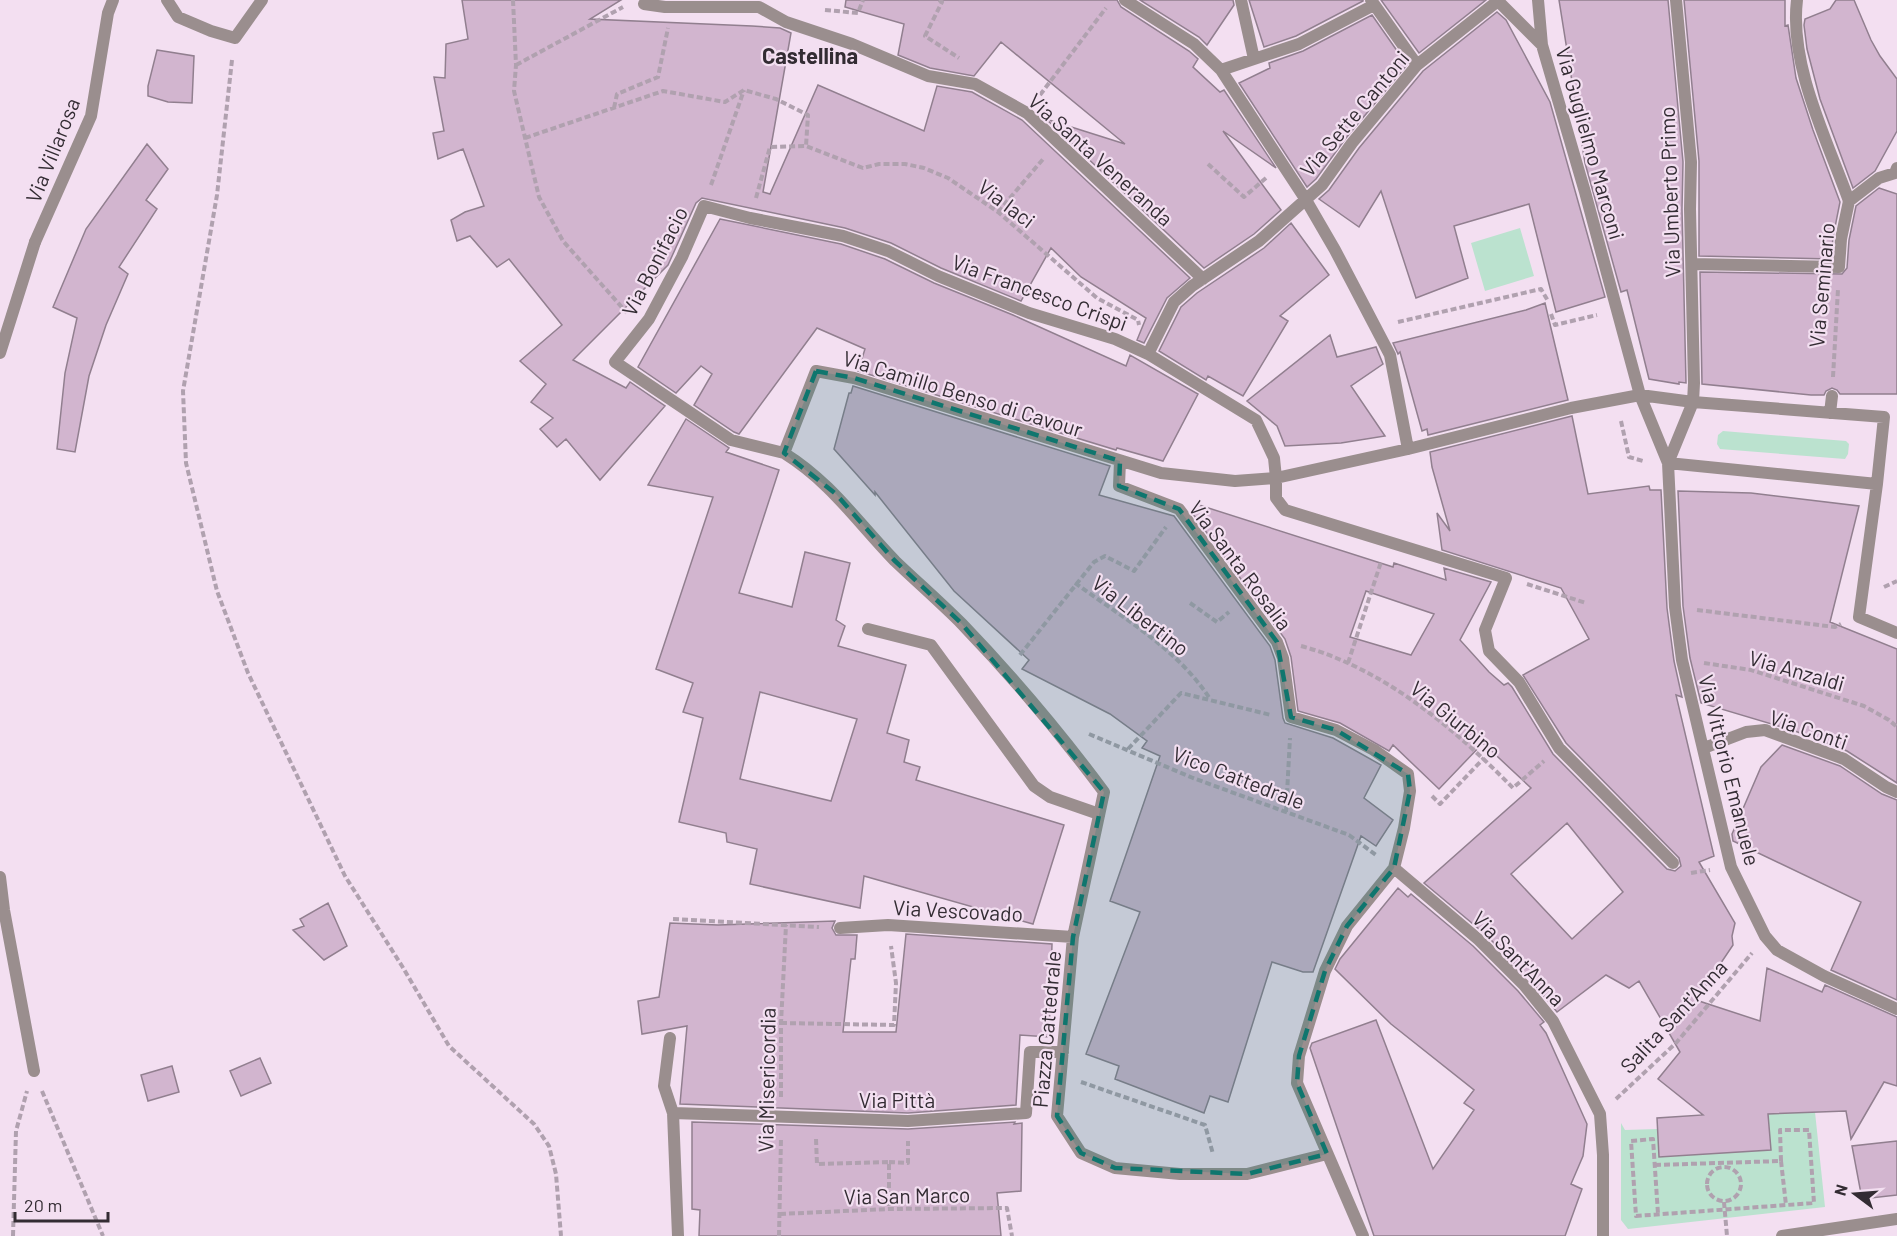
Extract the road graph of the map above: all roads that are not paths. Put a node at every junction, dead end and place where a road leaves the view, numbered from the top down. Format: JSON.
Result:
{"nodes":[{"id":1,"x":113,"y":0,"type":"edge"},
{"id":2,"x":167,"y":0,"type":"edge"},
{"id":3,"x":261,"y":0,"type":"edge"},
{"id":4,"x":1125,"y":0,"type":"edge"},
{"id":5,"x":1241,"y":0,"type":"edge"},
{"id":6,"x":1498,"y":0,"type":"edge"},
{"id":7,"x":1538,"y":0,"type":"edge"},
{"id":8,"x":1676,"y":0,"type":"edge"},
{"id":9,"x":1797,"y":0,"type":"edge"},
{"id":10,"x":1373,"y":3,"type":"edge"},
{"id":11,"x":644,"y":4,"type":"dead end"},
{"id":12,"x":1542,"y":45,"type":"junction"},
{"id":13,"x":1254,"y":59,"type":"junction"},
{"id":14,"x":1417,"y":65,"type":"junction"},
{"id":15,"x":1221,"y":70,"type":"junction"},
{"id":16,"x":1897,"y":168,"type":"edge"},
{"id":17,"x":1306,"y":200,"type":"junction"},
{"id":18,"x":1849,"y":201,"type":"junction"},
{"id":19,"x":704,"y":206,"type":"joint"},
{"id":20,"x":1692,"y":264,"type":"junction"},
{"id":21,"x":1203,"y":279,"type":"junction"},
{"id":22,"x":0,"y":352,"type":"edge"},
{"id":23,"x":1148,"y":354,"type":"junction"},
{"id":24,"x":1640,"y":395,"type":"junction"},
{"id":25,"x":1832,"y":396,"type":"road end"},
{"id":26,"x":1693,"y":402,"type":"junction"},
{"id":27,"x":1897,"y":411,"type":"edge"},
{"id":28,"x":1830,"y":413,"type":"junction"},
{"id":29,"x":1884,"y":417,"type":"junction"},
{"id":30,"x":1408,"y":450,"type":"junction"},
{"id":31,"x":784,"y":453,"type":"junction"},
{"id":32,"x":1120,"y":461,"type":"junction"},
{"id":33,"x":1668,"y":463,"type":"junction"},
{"id":34,"x":1276,"y":478,"type":"junction"},
{"id":35,"x":1877,"y":484,"type":"junction"},
{"id":36,"x":868,"y":629,"type":"dead end"},
{"id":37,"x":1893,"y":631,"type":"edge"},
{"id":38,"x":1704,"y":748,"type":"junction"},
{"id":39,"x":1897,"y":792,"type":"edge"},
{"id":40,"x":1099,"y":814,"type":"junction"},
{"id":41,"x":1673,"y":862,"type":"road end"},
{"id":42,"x":1394,"y":868,"type":"junction"},
{"id":43,"x":0,"y":877,"type":"edge"},
{"id":44,"x":840,"y":928,"type":"road end"},
{"id":45,"x":1073,"y":937,"type":"junction"},
{"id":46,"x":1897,"y":1009,"type":"edge"},
{"id":47,"x":670,"y":1038,"type":"dead end"},
{"id":48,"x":1063,"y":1052,"type":"junction"},
{"id":49,"x":34,"y":1071,"type":"road end"},
{"id":50,"x":673,"y":1113,"type":"junction"},
{"id":51,"x":1328,"y":1154,"type":"junction"},
{"id":52,"x":1897,"y":1219,"type":"edge"},
{"id":53,"x":678,"y":1236,"type":"edge"},
{"id":54,"x":1363,"y":1236,"type":"edge"},
{"id":55,"x":1603,"y":1236,"type":"edge"},
{"id":56,"x":1782,"y":1236,"type":"edge"}],
"edges":[{"from":1,"to":22,"type":"street","name":"Via Villarosa"},
{"from":2,"to":3,"type":"street"},
{"from":4,"to":15,"type":"street"},
{"from":5,"to":13,"type":"street"},
{"from":6,"to":12,"type":"street"},
{"from":6,"to":14,"type":"street","name":"Via Sette Cantoni"},
{"from":7,"to":12,"type":"street","name":"Via Guglielmo Marconi"},
{"from":8,"to":20,"type":"street","name":"Via Umberto Primo"},
{"from":9,"to":18,"type":"street"},
{"from":10,"to":13,"type":"street"},
{"from":10,"to":14,"type":"street"},
{"from":11,"to":21,"type":"street","name":"Via Santa Veneranda"},
{"from":12,"to":24,"type":"street","name":"Via Guglielmo Marconi"},
{"from":13,"to":15,"type":"street"},
{"from":14,"to":17,"type":"street","name":"Via Sette Cantoni"},
{"from":15,"to":17,"type":"street"},
{"from":16,"to":18,"type":"street","name":"Via Seminario"},
{"from":17,"to":21,"type":"street","name":"Via Sette Cantoni"},
{"from":17,"to":30,"type":"street"},
{"from":18,"to":20,"type":"street","name":"Via Seminario"},
{"from":19,"to":23,"type":"street","name":"Via Francesco Crispi"},
{"from":19,"to":31,"type":"street","name":"Via Bonifacio"},
{"from":20,"to":26,"type":"street","name":"Via Umberto Primo"},
{"from":21,"to":23,"type":"street","name":"Via Sette Cantoni"},
{"from":23,"to":34,"type":"street","name":"Via Francesco Crispi"},
{"from":24,"to":26,"type":"street","name":"Via Camillo Benso di Cavour"},
{"from":24,"to":30,"type":"street","name":"Via Camillo Benso di Cavour"},
{"from":24,"to":33,"type":"street","name":"Via Guglielmo Marconi"},
{"from":25,"to":28,"type":"street"},
{"from":26,"to":28,"type":"street","name":"Via Camillo Benso di Cavour"},
{"from":26,"to":33,"type":"street","name":"Via Umberto Primo"},
{"from":27,"to":29,"type":"street"},
{"from":28,"to":29,"type":"street","name":"Via Camillo Benso di Cavour"},
{"from":29,"to":35,"type":"street"},
{"from":30,"to":34,"type":"street","name":"Via Camillo Benso di Cavour"},
{"from":31,"to":32,"type":"street","name":"Via Camillo Benso di Cavour"},
{"from":31,"to":40,"type":"street","name":"Piazza Cattedrale"},
{"from":32,"to":34,"type":"street","name":"Via Camillo Benso di Cavour"},
{"from":32,"to":42,"type":"street","name":"Via Santa Rosalia"},
{"from":33,"to":35,"type":"street"},
{"from":33,"to":38,"type":"street","name":"Via Vittorio Emanuele"},
{"from":34,"to":41,"type":"street","name":"Via Francesco Crispi"},
{"from":35,"to":37,"type":"street"},
{"from":36,"to":40,"type":"street"},
{"from":38,"to":39,"type":"street","name":"Via Conti"},
{"from":38,"to":46,"type":"street","name":"Via Vittorio Emanuele"},
{"from":40,"to":45,"type":"street","name":"Piazza Cattedrale"},
{"from":42,"to":51,"type":"street"},
{"from":42,"to":55,"type":"street","name":"Via Sant'Anna"},
{"from":43,"to":49,"type":"street"},
{"from":44,"to":45,"type":"street","name":"Via Vescovado"},
{"from":45,"to":48,"type":"street","name":"Piazza Cattedrale"},
{"from":47,"to":50,"type":"street"},
{"from":48,"to":50,"type":"street","name":"Via Pittà"},
{"from":48,"to":51,"type":"street","name":"Piazza Cattedrale"},
{"from":50,"to":53,"type":"street"},
{"from":51,"to":54,"type":"street"},
{"from":52,"to":56,"type":"street"}]}
